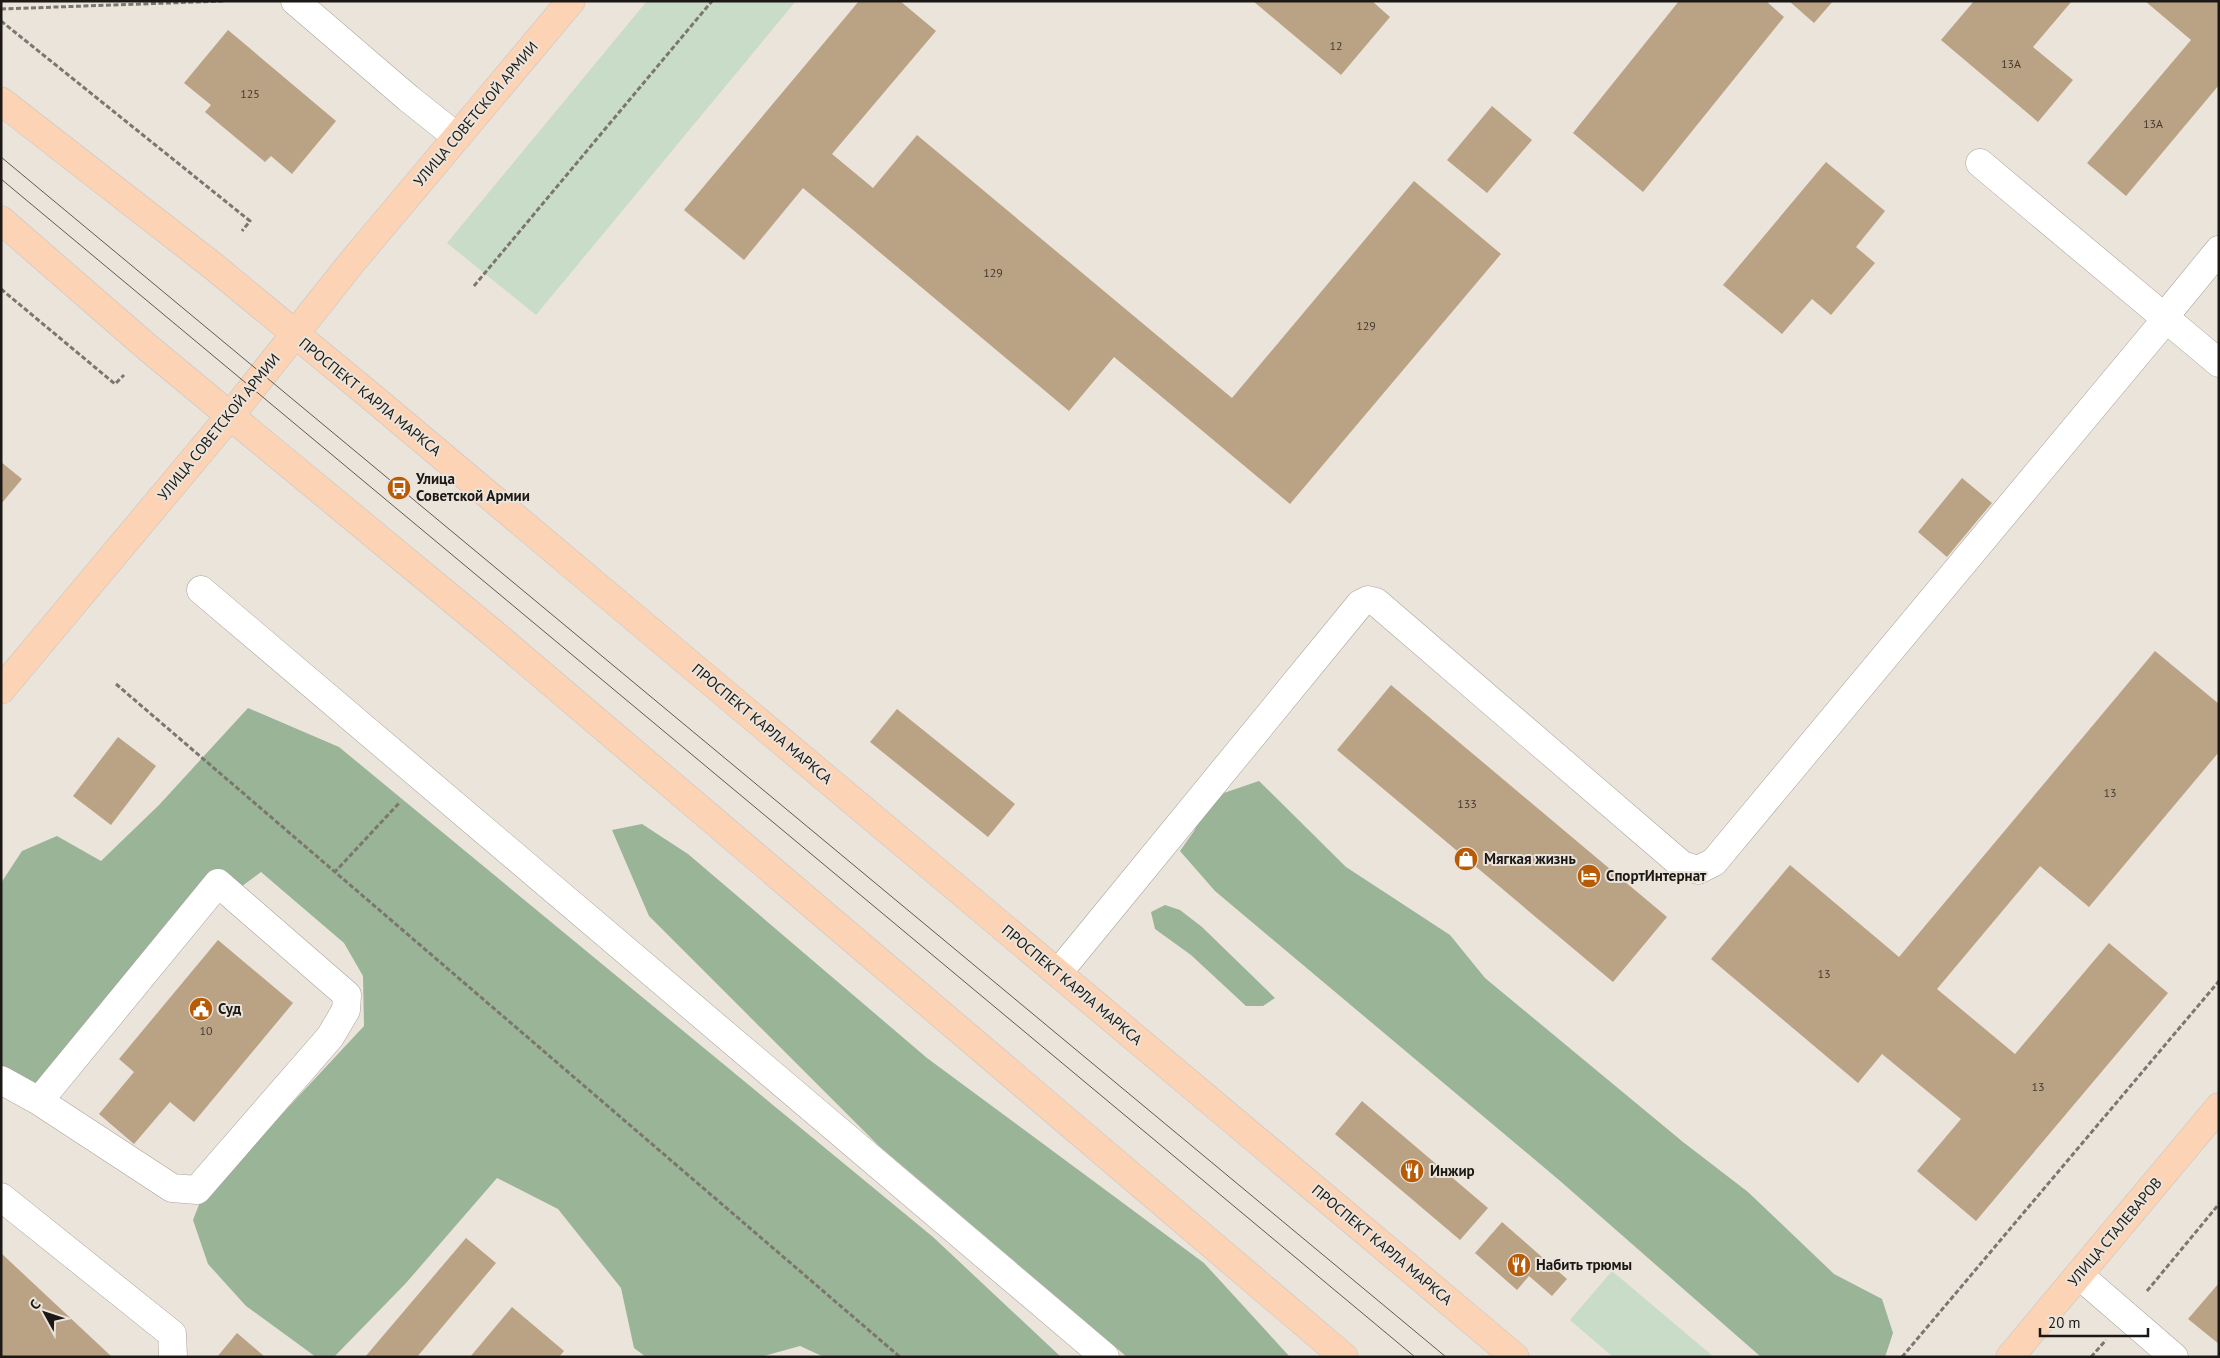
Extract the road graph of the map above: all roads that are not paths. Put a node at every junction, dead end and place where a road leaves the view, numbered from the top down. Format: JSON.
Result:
{"nodes":[{"id":1,"x":295,"y":1,"type":"edge"},
{"id":2,"x":571,"y":1,"type":"edge"},
{"id":3,"x":1,"y":101,"type":"edge"},
{"id":4,"x":457,"y":137,"type":"junction"},
{"id":5,"x":1980,"y":163,"type":"dead end"},
{"id":6,"x":1,"y":220,"type":"edge"},
{"id":7,"x":2219,"y":250,"type":"edge"},
{"id":8,"x":2166,"y":317,"type":"junction"},
{"id":9,"x":294,"y":335,"type":"junction"},
{"id":10,"x":2219,"y":363,"type":"edge"},
{"id":11,"x":230,"y":416,"type":"junction"},
{"id":12,"x":201,"y":590,"type":"dead end"},
{"id":13,"x":1,"y":690,"type":"edge"},
{"id":14,"x":1058,"y":973,"type":"junction"},
{"id":15,"x":1,"y":1080,"type":"edge"},
{"id":16,"x":39,"y":1101,"type":"junction"},
{"id":17,"x":2219,"y":1107,"type":"edge"},
{"id":18,"x":1,"y":1197,"type":"edge"},
{"id":19,"x":2079,"y":1275,"type":"junction"},
{"id":20,"x":173,"y":1357,"type":"edge"},
{"id":21,"x":1105,"y":1357,"type":"edge"},
{"id":22,"x":1344,"y":1357,"type":"edge"},
{"id":23,"x":1515,"y":1357,"type":"edge"},
{"id":24,"x":2010,"y":1357,"type":"edge"},
{"id":25,"x":2174,"y":1357,"type":"edge"}],
"edges":[{"from":1,"to":4,"type":"lane"},
{"from":2,"to":4,"type":"main road","name":"УЛИЦА СОВЕТСКОЙ АРМИИ"},
{"from":3,"to":9,"type":"main road","name":"ПРОСПЕКТ КАРЛА МАРКСА"},
{"from":4,"to":9,"type":"main road","name":"УЛИЦА СОВЕТСКОЙ АРМИИ"},
{"from":5,"to":8,"type":"lane"},
{"from":6,"to":11,"type":"main road"},
{"from":7,"to":8,"type":"lane"},
{"from":8,"to":10,"type":"lane"},
{"from":8,"to":14,"type":"lane"},
{"from":9,"to":11,"type":"main road","name":"УЛИЦА СОВЕТСКОЙ АРМИИ"},
{"from":9,"to":14,"type":"main road","name":"ПРОСПЕКТ КАРЛА МАРКСА"},
{"from":11,"to":13,"type":"main road","name":"УЛИЦА СОВЕТСКОЙ АРМИИ"},
{"from":11,"to":22,"type":"main road"},
{"from":12,"to":21,"type":"lane"},
{"from":14,"to":23,"type":"main road","name":"ПРОСПЕКТ КАРЛА МАРКСА"},
{"from":15,"to":16,"type":"lane"},
{"from":16,"to":16,"type":"lane"},
{"from":17,"to":19,"type":"main road","name":"УЛИЦА СТАЛЕВАРОВ"},
{"from":18,"to":20,"type":"lane"},
{"from":19,"to":24,"type":"main road","name":"УЛИЦА СТАЛЕВАРОВ"},
{"from":19,"to":25,"type":"lane"}]}
